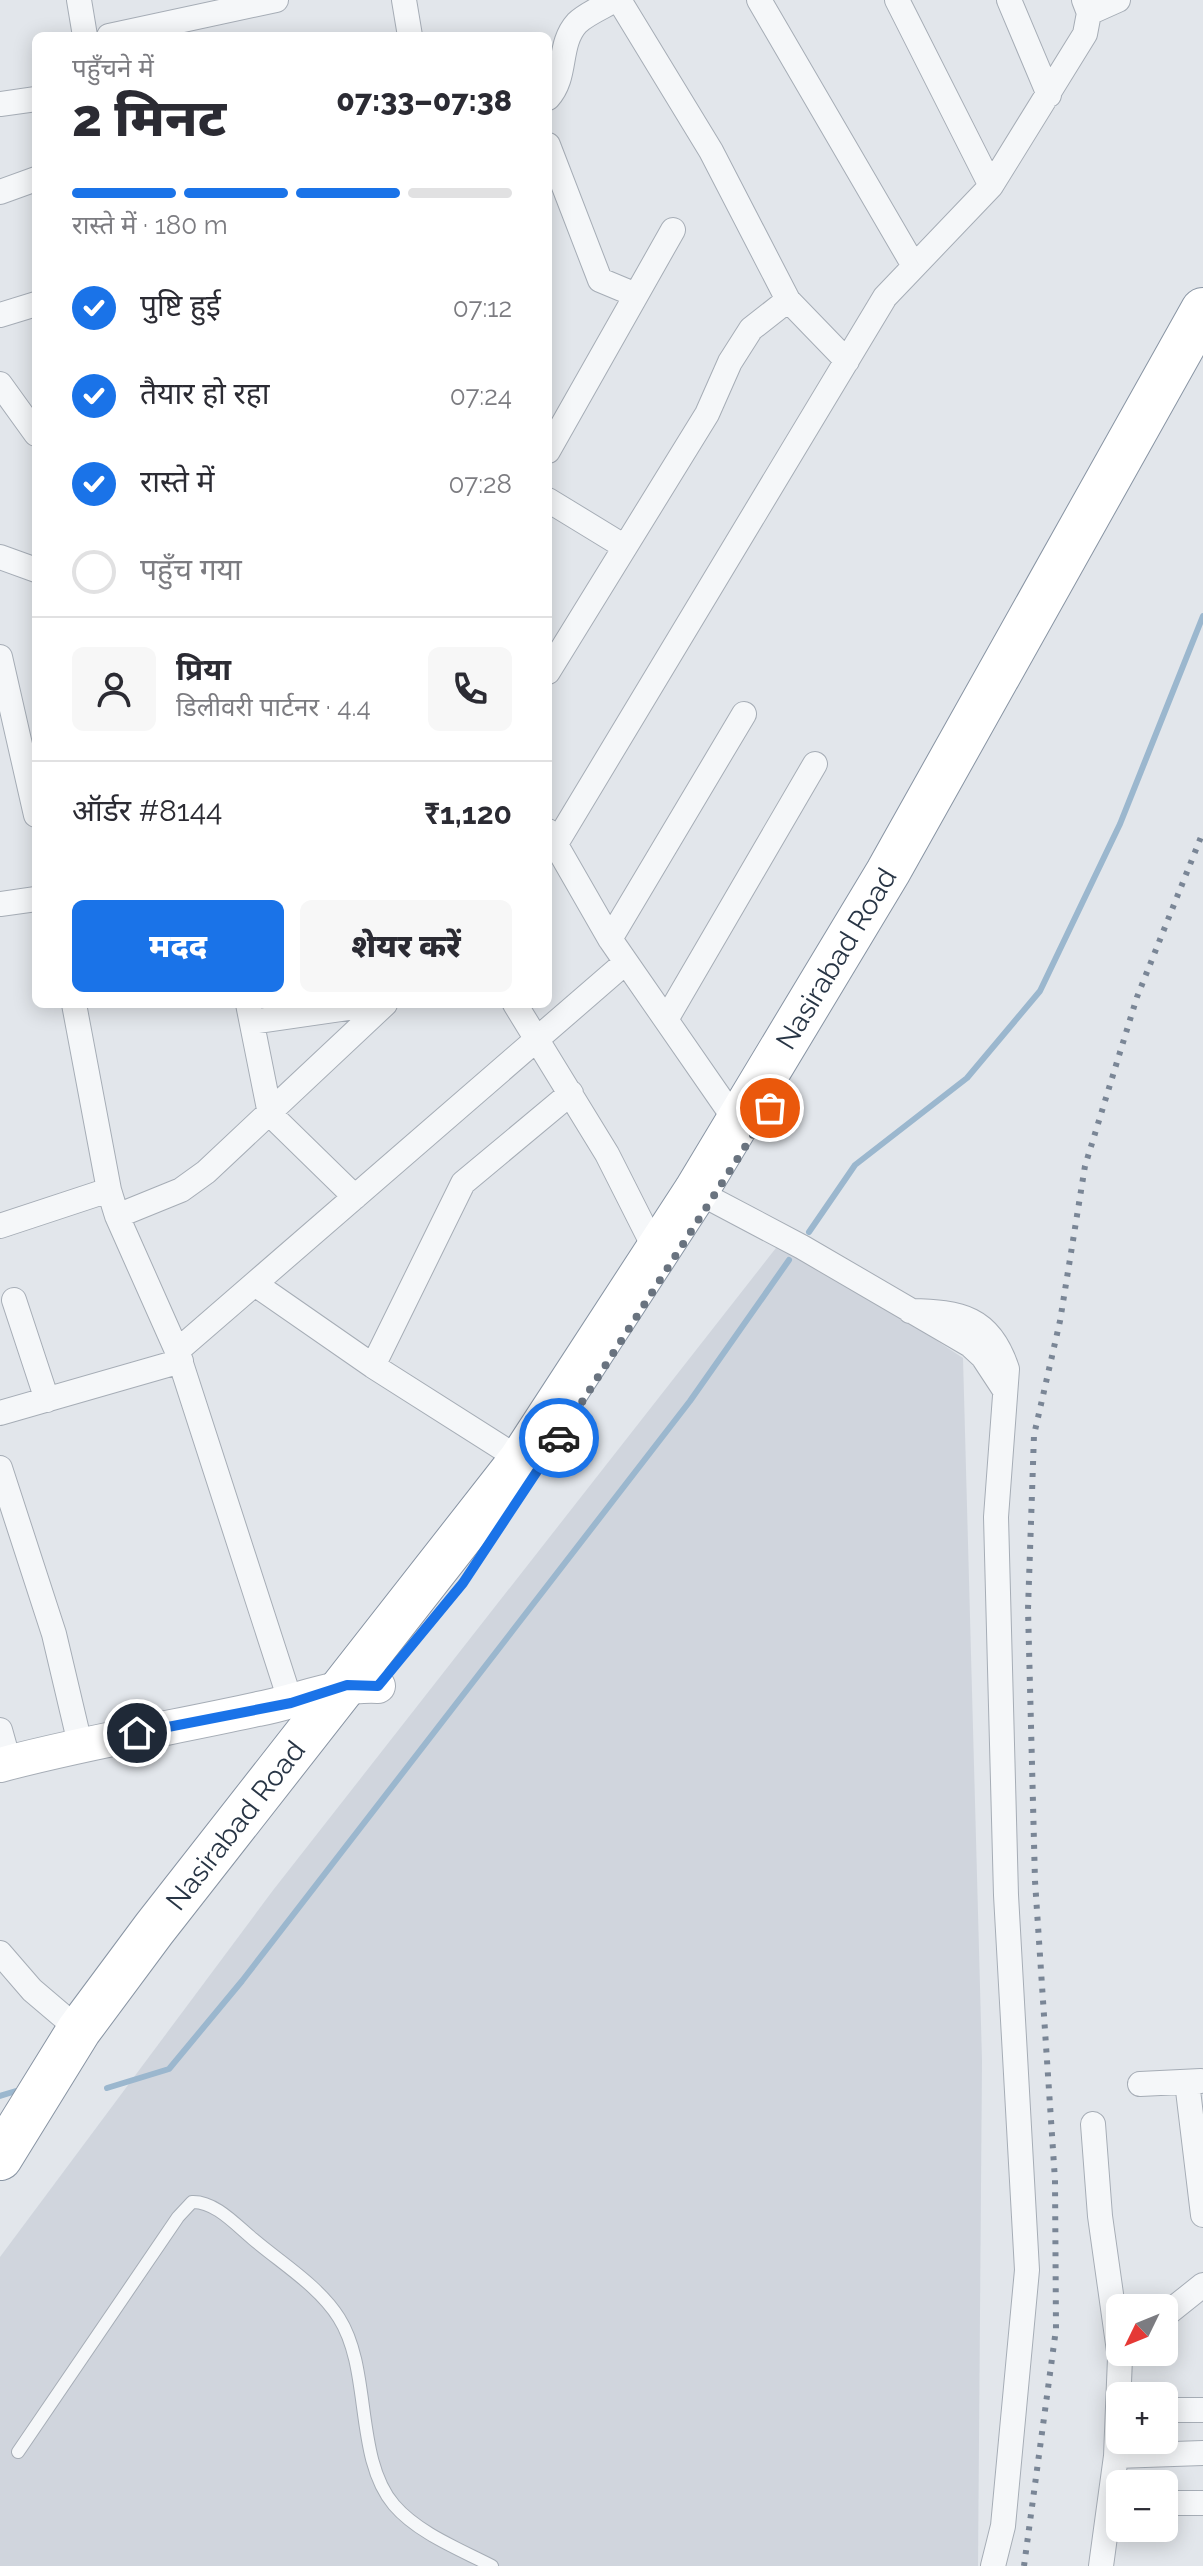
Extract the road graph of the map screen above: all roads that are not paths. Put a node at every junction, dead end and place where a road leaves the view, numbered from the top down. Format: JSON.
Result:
{"nodes":[{"id":1,"x":79,"y":0,"type":"edge"},
{"id":2,"x":276,"y":0,"type":"edge"},
{"id":3,"x":404,"y":0,"type":"edge"},
{"id":4,"x":617,"y":0,"type":"edge"},
{"id":5,"x":759,"y":0,"type":"edge"},
{"id":6,"x":897,"y":0,"type":"edge"},
{"id":7,"x":1009,"y":0,"type":"edge"},
{"id":8,"x":1118,"y":0,"type":"edge"},
{"id":9,"x":1087,"y":6,"type":"edge"},
{"id":10,"x":84,"y":32,"type":"edge"},
{"id":11,"x":128,"y":32,"type":"edge"},
{"id":12,"x":409,"y":32,"type":"edge"},
{"id":13,"x":552,"y":91,"type":"edge"},
{"id":14,"x":1049,"y":95,"type":"junction"},
{"id":15,"x":32,"y":100,"type":"edge"},
{"id":16,"x":0,"y":104,"type":"edge"},
{"id":17,"x":552,"y":155,"type":"edge"},
{"id":18,"x":32,"y":180,"type":"edge"},
{"id":19,"x":991,"y":186,"type":"junction"},
{"id":20,"x":0,"y":192,"type":"edge"},
{"id":21,"x":673,"y":230,"type":"dead end"},
{"id":22,"x":914,"y":266,"type":"junction"},
{"id":23,"x":636,"y":295,"type":"junction"},
{"id":24,"x":788,"y":300,"type":"junction"},
{"id":25,"x":32,"y":305,"type":"edge"},
{"id":26,"x":1203,"y":310,"type":"edge"},
{"id":27,"x":0,"y":315,"type":"edge"},
{"id":28,"x":847,"y":361,"type":"junction"},
{"id":29,"x":1203,"y":373,"type":"edge"},
{"id":30,"x":0,"y":384,"type":"edge"},
{"id":31,"x":32,"y":428,"type":"edge"},
{"id":32,"x":552,"y":444,"type":"edge"},
{"id":33,"x":552,"y":502,"type":"edge"},
{"id":34,"x":625,"y":547,"type":"junction"},
{"id":35,"x":0,"y":657,"type":"edge"},
{"id":36,"x":552,"y":666,"type":"edge"},
{"id":37,"x":744,"y":714,"type":"dead end"},
{"id":38,"x":30,"y":756,"type":"edge"},
{"id":39,"x":815,"y":764,"type":"dead end"},
{"id":40,"x":552,"y":837,"type":"edge"},
{"id":41,"x":32,"y":900,"type":"edge"},
{"id":42,"x":0,"y":904,"type":"edge"},
{"id":43,"x":610,"y":939,"type":"junction"},
{"id":44,"x":626,"y":962,"type":"junction"},
{"id":45,"x":75,"y":1008,"type":"edge"},
{"id":46,"x":320,"y":1008,"type":"edge"},
{"id":47,"x":381,"y":1008,"type":"edge"},
{"id":48,"x":518,"y":1008,"type":"edge"},
{"id":49,"x":250,"y":1013,"type":"edge"},
{"id":50,"x":667,"y":1018,"type":"junction"},
{"id":51,"x":537,"y":1035,"type":"junction"},
{"id":52,"x":571,"y":1093,"type":"junction"},
{"id":53,"x":270,"y":1114,"type":"junction"},
{"id":54,"x":736,"y":1121,"type":"junction"},
{"id":55,"x":109,"y":1190,"type":"junction"},
{"id":56,"x":703,"y":1195,"type":"junction"},
{"id":57,"x":355,"y":1197,"type":"junction"},
{"id":58,"x":117,"y":1216,"type":"junction"},
{"id":59,"x":0,"y":1226,"type":"edge"},
{"id":60,"x":656,"y":1251,"type":"junction"},
{"id":61,"x":255,"y":1284,"type":"junction"},
{"id":62,"x":14,"y":1300,"type":"dead end"},
{"id":63,"x":179,"y":1356,"type":"junction"},
{"id":64,"x":373,"y":1366,"type":"junction"},
{"id":65,"x":47,"y":1400,"type":"junction"},
{"id":66,"x":0,"y":1413,"type":"edge"},
{"id":67,"x":521,"y":1460,"type":"junction"},
{"id":68,"x":0,"y":1468,"type":"edge"},
{"id":69,"x":362,"y":1685,"type":"junction"},
{"id":70,"x":291,"y":1703,"type":"junction"},
{"id":71,"x":80,"y":1744,"type":"junction"},
{"id":72,"x":3,"y":1752,"type":"edge"},
{"id":73,"x":0,"y":1953,"type":"edge"},
{"id":74,"x":79,"y":2030,"type":"junction"},
{"id":75,"x":1195,"y":2081,"type":"edge"},
{"id":76,"x":1140,"y":2084,"type":"dead end"},
{"id":77,"x":1093,"y":2124,"type":"dead end"},
{"id":78,"x":0,"y":2158,"type":"edge"},
{"id":79,"x":0,"y":2192,"type":"edge"},
{"id":80,"x":1203,"y":2215,"type":"edge"},
{"id":81,"x":1203,"y":2285,"type":"edge"},
{"id":82,"x":1113,"y":2294,"type":"edge"},
{"id":83,"x":1178,"y":2305,"type":"edge"},
{"id":84,"x":1178,"y":2410,"type":"edge"},
{"id":85,"x":1203,"y":2410,"type":"edge"},
{"id":86,"x":18,"y":2452,"type":"dead end"},
{"id":87,"x":1203,"y":2453,"type":"edge"},
{"id":88,"x":1116,"y":2456,"type":"joint"},
{"id":89,"x":1115,"y":2470,"type":"edge"},
{"id":90,"x":1178,"y":2503,"type":"edge"},
{"id":91,"x":1203,"y":2503,"type":"edge"},
{"id":92,"x":1106,"y":2542,"type":"edge"},
{"id":93,"x":492,"y":2566,"type":"edge"},
{"id":94,"x":993,"y":2566,"type":"edge"},
{"id":95,"x":1101,"y":2566,"type":"edge"}],
"edges":[{"from":1,"to":10,"type":"street"},
{"from":2,"to":11,"type":"street"},
{"from":3,"to":12,"type":"street"},
{"from":4,"to":13,"type":"street"},
{"from":4,"to":24,"type":"street"},
{"from":5,"to":22,"type":"street"},
{"from":6,"to":19,"type":"street"},
{"from":7,"to":14,"type":"street"},
{"from":8,"to":9,"type":"street"},
{"from":9,"to":14,"type":"street"},
{"from":14,"to":19,"type":"street"},
{"from":15,"to":16,"type":"street"},
{"from":17,"to":23,"type":"street"},
{"from":18,"to":20,"type":"street"},
{"from":19,"to":22,"type":"street"},
{"from":21,"to":23,"type":"street"},
{"from":22,"to":28,"type":"street"},
{"from":23,"to":32,"type":"street"},
{"from":24,"to":28,"type":"street"},
{"from":24,"to":34,"type":"street"},
{"from":25,"to":27,"type":"street"},
{"from":26,"to":54,"type":"highway","name":"Nasirabad Road"},
{"from":28,"to":40,"type":"street"},
{"from":29,"to":56,"type":"highway","name":"Nasirabad Road"},
{"from":30,"to":31,"type":"street"},
{"from":33,"to":34,"type":"street"},
{"from":34,"to":36,"type":"street"},
{"from":35,"to":38,"type":"street"},
{"from":37,"to":43,"type":"street"},
{"from":39,"to":50,"type":"street"},
{"from":40,"to":43,"type":"street"},
{"from":41,"to":42,"type":"street"},
{"from":43,"to":44,"type":"street"},
{"from":44,"to":50,"type":"street"},
{"from":44,"to":51,"type":"street"},
{"from":45,"to":55,"type":"street"},
{"from":46,"to":49,"type":"street"},
{"from":47,"to":53,"type":"street"},
{"from":48,"to":51,"type":"street"},
{"from":49,"to":53,"type":"street"},
{"from":50,"to":54,"type":"street"},
{"from":51,"to":52,"type":"street"},
{"from":51,"to":57,"type":"street"},
{"from":52,"to":60,"type":"street"},
{"from":52,"to":64,"type":"street"},
{"from":53,"to":57,"type":"street"},
{"from":53,"to":58,"type":"street"},
{"from":54,"to":56,"type":"highway","name":"Nasirabad Road"},
{"from":55,"to":58,"type":"street"},
{"from":55,"to":59,"type":"street"},
{"from":56,"to":60,"type":"highway","name":"Nasirabad Road"},
{"from":56,"to":69,"type":"highway","name":"Nasirabad Road"},
{"from":56,"to":94,"type":"street"},
{"from":57,"to":61,"type":"street"},
{"from":58,"to":63,"type":"street"},
{"from":60,"to":67,"type":"highway","name":"Nasirabad Road"},
{"from":61,"to":63,"type":"street"},
{"from":61,"to":64,"type":"street"},
{"from":62,"to":65,"type":"street"},
{"from":63,"to":65,"type":"street"},
{"from":63,"to":70,"type":"street"},
{"from":64,"to":67,"type":"street"},
{"from":65,"to":66,"type":"street"},
{"from":67,"to":69,"type":"highway","name":"Nasirabad Road"},
{"from":68,"to":71,"type":"street"},
{"from":69,"to":70,"type":"street"},
{"from":69,"to":74,"type":"highway","name":"Nasirabad Road"},
{"from":69,"to":79,"type":"highway","name":"Nasirabad Road"},
{"from":70,"to":71,"type":"street"},
{"from":71,"to":72,"type":"street"},
{"from":73,"to":74,"type":"street"},
{"from":74,"to":78,"type":"highway","name":"Nasirabad Road"},
{"from":75,"to":76,"type":"street"},
{"from":75,"to":80,"type":"street"},
{"from":77,"to":82,"type":"street"},
{"from":81,"to":83,"type":"street"},
{"from":84,"to":85,"type":"street"},
{"from":86,"to":93,"type":"lane"},
{"from":87,"to":88,"type":"street"},
{"from":88,"to":89,"type":"street"},
{"from":90,"to":91,"type":"street"},
{"from":92,"to":95,"type":"street"}]}
